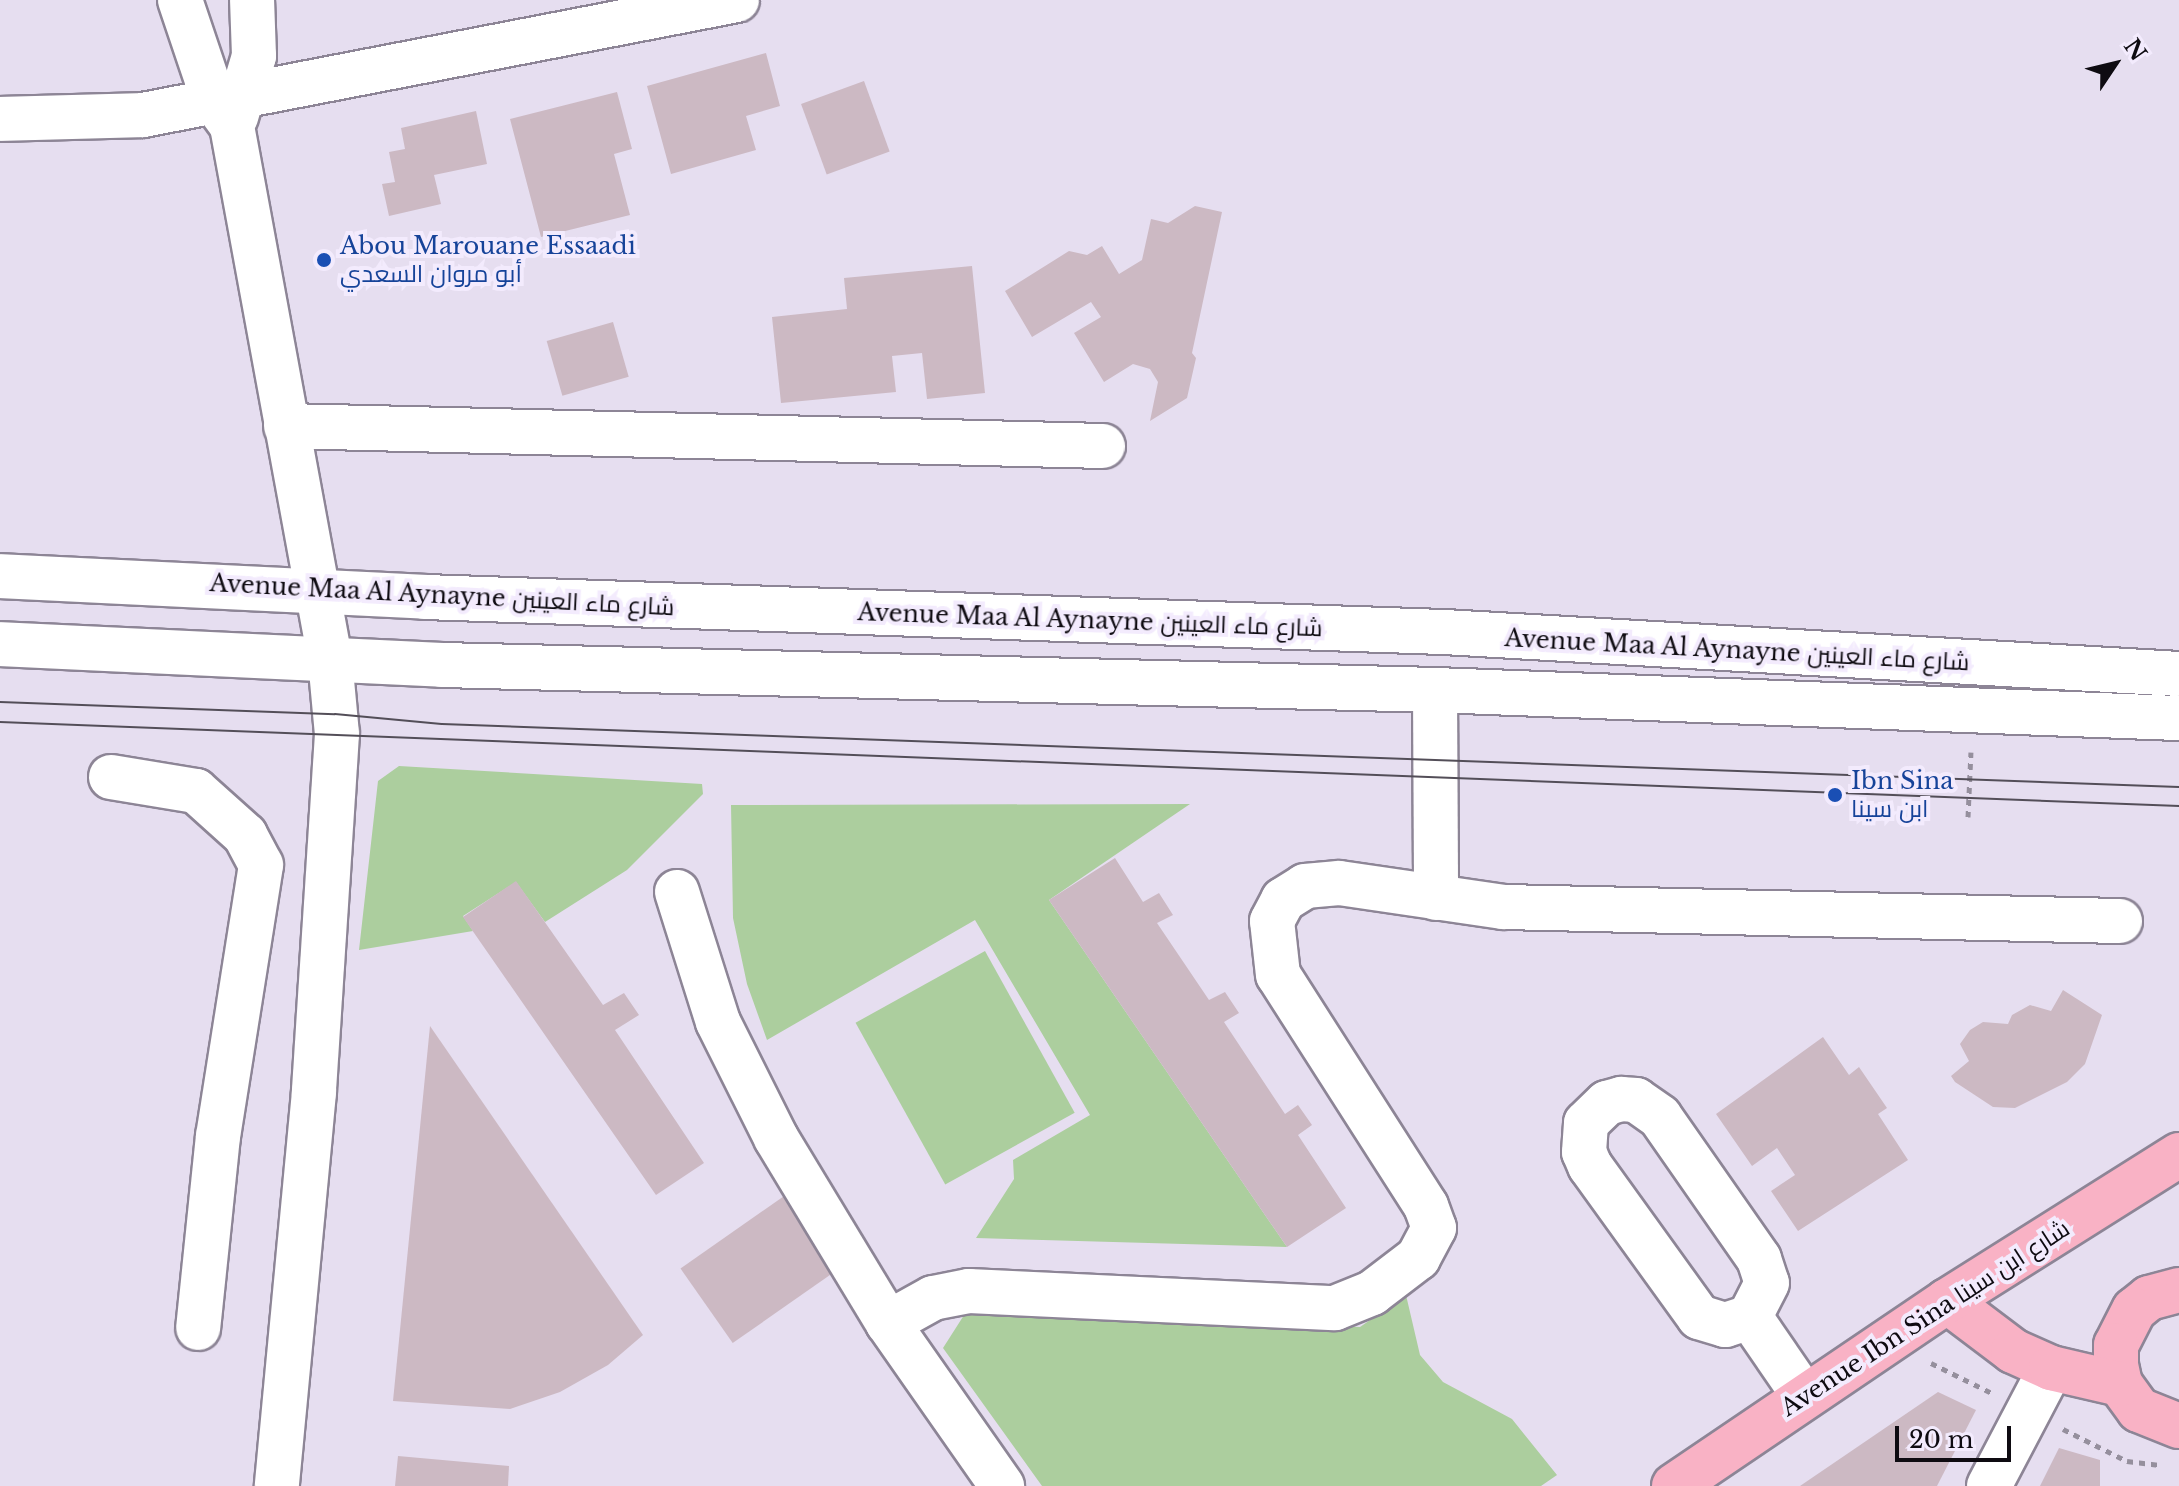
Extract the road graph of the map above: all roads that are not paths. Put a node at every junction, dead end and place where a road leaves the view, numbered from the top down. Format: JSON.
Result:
{"nodes":[{"id":1,"x":180,"y":0,"type":"edge"},
{"id":2,"x":252,"y":0,"type":"edge"},
{"id":3,"x":737,"y":0,"type":"edge"},
{"id":4,"x":231,"y":106,"type":"junction"},
{"id":5,"x":0,"y":119,"type":"edge"},
{"id":6,"x":286,"y":426,"type":"junction"},
{"id":7,"x":1103,"y":446,"type":"dead end"},
{"id":8,"x":0,"y":576,"type":"edge"},
{"id":9,"x":318,"y":591,"type":"junction"},
{"id":10,"x":0,"y":644,"type":"edge"},
{"id":11,"x":330,"y":659,"type":"junction"},
{"id":12,"x":2179,"y":674,"type":"edge"},
{"id":13,"x":1435,"y":690,"type":"junction"},
{"id":14,"x":2179,"y":718,"type":"edge"},
{"id":15,"x":111,"y":777,"type":"dead end"},
{"id":16,"x":331,"y":856,"type":"junction"},
{"id":17,"x":261,"y":865,"type":"junction"},
{"id":18,"x":677,"y":892,"type":"dead end"},
{"id":19,"x":1436,"y":898,"type":"junction"},
{"id":20,"x":2120,"y":921,"type":"dead end"},
{"id":21,"x":2179,"y":1155,"type":"edge"},
{"id":22,"x":2179,"y":1290,"type":"edge"},
{"id":23,"x":1947,"y":1301,"type":"junction"},
{"id":24,"x":1750,"y":1317,"type":"junction"},
{"id":25,"x":888,"y":1323,"type":"junction"},
{"id":26,"x":198,"y":1328,"type":"dead end"},
{"id":27,"x":2051,"y":1368,"type":"junction"},
{"id":28,"x":2120,"y":1384,"type":"junction"},
{"id":29,"x":1804,"y":1396,"type":"junction"},
{"id":30,"x":2179,"y":1426,"type":"edge"},
{"id":31,"x":277,"y":1486,"type":"edge"},
{"id":32,"x":1002,"y":1486,"type":"edge"},
{"id":33,"x":1674,"y":1486,"type":"edge"},
{"id":34,"x":1989,"y":1486,"type":"edge"}],
"edges":[{"from":1,"to":4,"type":"street"},
{"from":2,"to":4,"type":"street"},
{"from":3,"to":4,"type":"street"},
{"from":4,"to":5,"type":"street"},
{"from":4,"to":6,"type":"street"},
{"from":6,"to":7,"type":"street"},
{"from":6,"to":9,"type":"street"},
{"from":8,"to":9,"type":"street","name":"Avenue Maa Al Aynayne شارع ماء العينين"},
{"from":9,"to":11,"type":"street"},
{"from":9,"to":12,"type":"street","name":"Avenue Maa Al Aynayne شارع ماء العينين"},
{"from":10,"to":11,"type":"street","name":"Avenue Maa Al Aynayne شارع ماء العينين"},
{"from":11,"to":13,"type":"street","name":"Avenue Maa Al Aynayne شارع ماء العينين"},
{"from":11,"to":16,"type":"street"},
{"from":13,"to":14,"type":"street","name":"Avenue Maa Al Aynayne شارع ماء العينين"},
{"from":13,"to":19,"type":"street"},
{"from":15,"to":17,"type":"street"},
{"from":16,"to":17,"type":"street"},
{"from":16,"to":31,"type":"street"},
{"from":17,"to":26,"type":"street"},
{"from":18,"to":25,"type":"street"},
{"from":19,"to":20,"type":"street"},
{"from":19,"to":25,"type":"street"},
{"from":21,"to":23,"type":"main road","name":"Avenue Ibn Sina شارع ابن سينا"},
{"from":22,"to":28,"type":"main road"},
{"from":23,"to":27,"type":"main road"},
{"from":23,"to":29,"type":"main road","name":"Avenue Ibn Sina شارع ابن سينا"},
{"from":24,"to":24,"type":"street"},
{"from":24,"to":29,"type":"street"},
{"from":25,"to":32,"type":"street"},
{"from":27,"to":28,"type":"main road"},
{"from":27,"to":34,"type":"street"},
{"from":28,"to":30,"type":"main road"},
{"from":29,"to":33,"type":"main road","name":"Avenue Ibn Sina شارع ابن سينا"}]}
